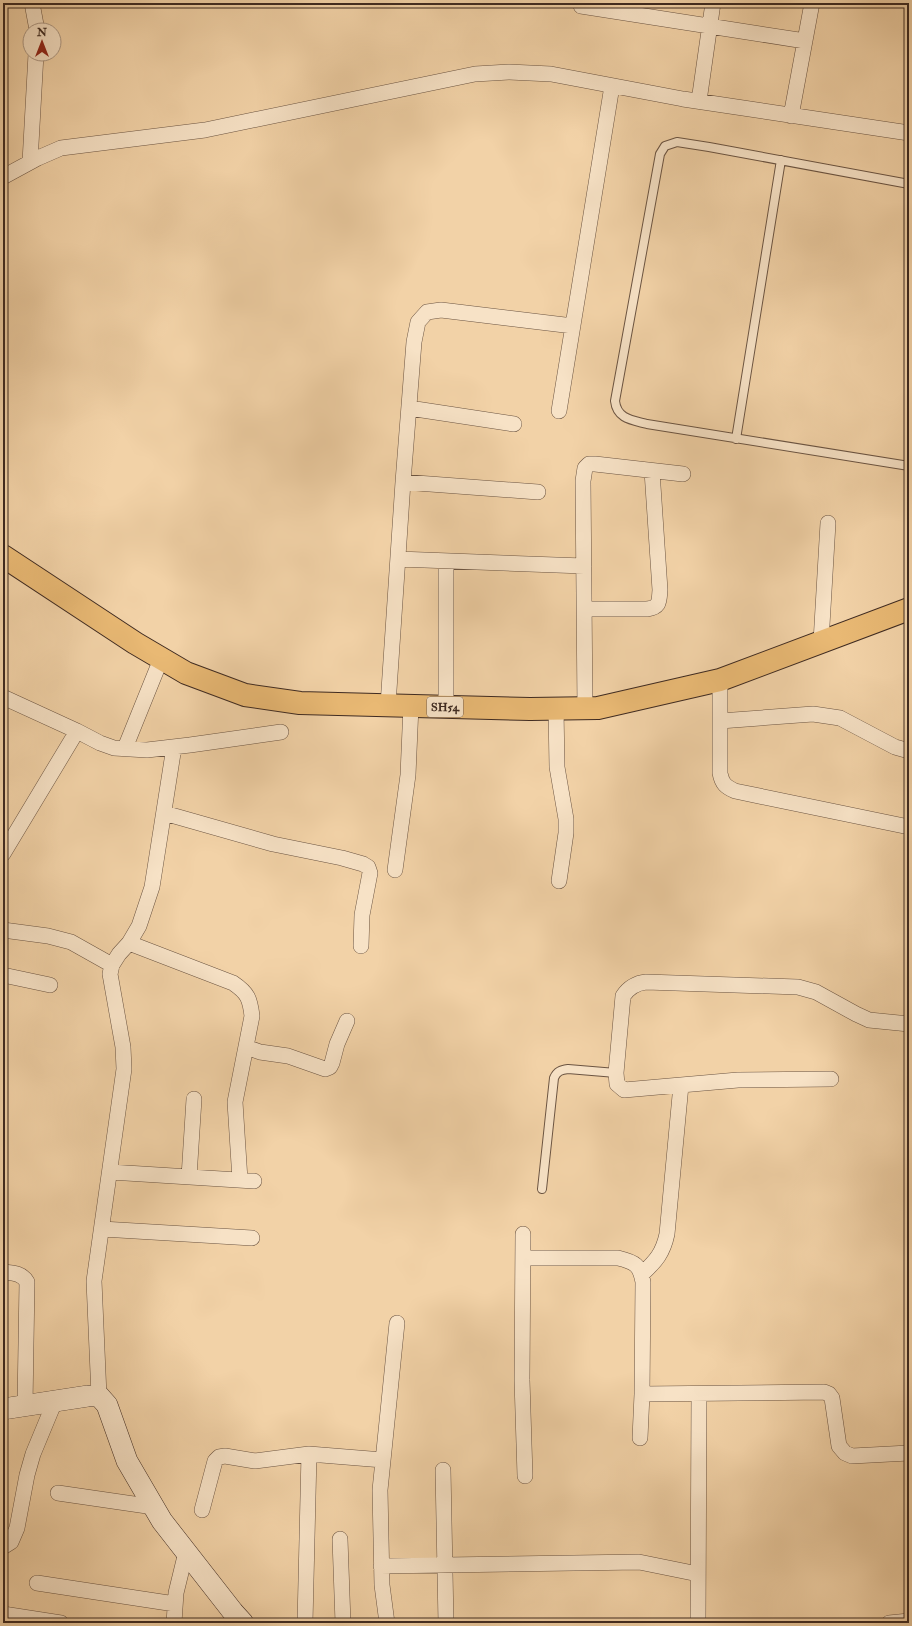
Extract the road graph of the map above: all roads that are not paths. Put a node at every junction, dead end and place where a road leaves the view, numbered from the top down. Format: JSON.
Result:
{"nodes":[{"id":1,"x":32,"y":3,"type":"edge"},
{"id":2,"x":713,"y":3,"type":"edge"},
{"id":3,"x":812,"y":3,"type":"edge"},
{"id":4,"x":581,"y":6,"type":"dead end"},
{"id":5,"x":36,"y":22,"type":"edge"},
{"id":6,"x":710,"y":26,"type":"junction"},
{"id":7,"x":805,"y":42,"type":"junction"},
{"id":8,"x":36,"y":62,"type":"edge"},
{"id":9,"x":612,"y":86,"type":"junction"},
{"id":10,"x":699,"y":101,"type":"junction"},
{"id":11,"x":791,"y":116,"type":"junction"},
{"id":12,"x":909,"y":133,"type":"edge"},
{"id":13,"x":781,"y":160,"type":"junction"},
{"id":14,"x":30,"y":162,"type":"junction"},
{"id":15,"x":3,"y":177,"type":"edge"},
{"id":16,"x":909,"y":184,"type":"edge"},
{"id":17,"x":573,"y":326,"type":"junction"},
{"id":18,"x":409,"y":408,"type":"junction"},
{"id":19,"x":559,"y":411,"type":"dead end"},
{"id":20,"x":514,"y":424,"type":"dead end"},
{"id":21,"x":736,"y":438,"type":"junction"},
{"id":22,"x":909,"y":466,"type":"edge"},
{"id":23,"x":652,"y":471,"type":"junction"},
{"id":24,"x":683,"y":474,"type":"dead end"},
{"id":25,"x":403,"y":482,"type":"junction"},
{"id":26,"x":538,"y":492,"type":"dead end"},
{"id":27,"x":828,"y":523,"type":"dead end"},
{"id":28,"x":3,"y":556,"type":"edge"},
{"id":29,"x":398,"y":559,"type":"junction"},
{"id":30,"x":446,"y":561,"type":"junction"},
{"id":31,"x":584,"y":566,"type":"junction"},
{"id":32,"x":584,"y":609,"type":"junction"},
{"id":33,"x":909,"y":609,"type":"edge"},
{"id":34,"x":821,"y":642,"type":"junction"},
{"id":35,"x":161,"y":659,"type":"junction"},
{"id":36,"x":720,"y":680,"type":"junction"},
{"id":37,"x":3,"y":698,"type":"edge"},
{"id":38,"x":388,"y":705,"type":"junction"},
{"id":39,"x":410,"y":706,"type":"junction"},
{"id":40,"x":446,"y":707,"type":"junction"},
{"id":41,"x":556,"y":709,"type":"junction"},
{"id":42,"x":585,"y":709,"type":"junction"},
{"id":43,"x":720,"y":721,"type":"junction"},
{"id":44,"x":77,"y":731,"type":"junction"},
{"id":45,"x":281,"y":732,"type":"dead end"},
{"id":46,"x":174,"y":747,"type":"junction"},
{"id":47,"x":125,"y":748,"type":"junction"},
{"id":48,"x":909,"y":751,"type":"edge"},
{"id":49,"x":164,"y":813,"type":"junction"},
{"id":50,"x":909,"y":827,"type":"edge"},
{"id":51,"x":3,"y":854,"type":"edge"},
{"id":52,"x":395,"y":870,"type":"dead end"},
{"id":53,"x":559,"y":881,"type":"dead end"},
{"id":54,"x":3,"y":930,"type":"edge"},
{"id":55,"x":129,"y":943,"type":"junction"},
{"id":56,"x":361,"y":946,"type":"dead end"},
{"id":57,"x":112,"y":965,"type":"junction"},
{"id":58,"x":3,"y":975,"type":"edge"},
{"id":59,"x":50,"y":985,"type":"dead end"},
{"id":60,"x":347,"y":1021,"type":"dead end"},
{"id":61,"x":909,"y":1024,"type":"edge"},
{"id":62,"x":246,"y":1047,"type":"junction"},
{"id":63,"x":616,"y":1073,"type":"junction"},
{"id":64,"x":831,"y":1079,"type":"dead end"},
{"id":65,"x":681,"y":1085,"type":"junction"},
{"id":66,"x":194,"y":1099,"type":"dead end"},
{"id":67,"x":110,"y":1172,"type":"junction"},
{"id":68,"x":189,"y":1177,"type":"junction"},
{"id":69,"x":542,"y":1189,"type":"dead end"},
{"id":70,"x":102,"y":1229,"type":"junction"},
{"id":71,"x":523,"y":1234,"type":"dead end"},
{"id":72,"x":252,"y":1238,"type":"dead end"},
{"id":73,"x":523,"y":1258,"type":"junction"},
{"id":74,"x":3,"y":1272,"type":"edge"},
{"id":75,"x":642,"y":1274,"type":"junction"},
{"id":76,"x":397,"y":1323,"type":"dead end"},
{"id":77,"x":642,"y":1394,"type":"junction"},
{"id":78,"x":699,"y":1394,"type":"junction"},
{"id":79,"x":99,"y":1396,"type":"junction"},
{"id":80,"x":54,"y":1401,"type":"junction"},
{"id":81,"x":25,"y":1405,"type":"junction"},
{"id":82,"x":3,"y":1409,"type":"edge"},
{"id":83,"x":640,"y":1438,"type":"dead end"},
{"id":84,"x":909,"y":1453,"type":"edge"},
{"id":85,"x":309,"y":1454,"type":"junction"},
{"id":86,"x":383,"y":1460,"type":"junction"},
{"id":87,"x":442,"y":1470,"type":"dead end"},
{"id":88,"x":525,"y":1476,"type":"dead end"},
{"id":89,"x":58,"y":1493,"type":"dead end"},
{"id":90,"x":154,"y":1507,"type":"junction"},
{"id":91,"x":202,"y":1510,"type":"dead end"},
{"id":92,"x":340,"y":1539,"type":"dead end"},
{"id":93,"x":3,"y":1547,"type":"edge"},
{"id":94,"x":186,"y":1552,"type":"junction"},
{"id":95,"x":382,"y":1566,"type":"junction"},
{"id":96,"x":445,"y":1566,"type":"junction"},
{"id":97,"x":698,"y":1574,"type":"junction"},
{"id":98,"x":37,"y":1583,"type":"dead end"},
{"id":99,"x":175,"y":1604,"type":"junction"},
{"id":100,"x":3,"y":1614,"type":"edge"},
{"id":101,"x":909,"y":1620,"type":"edge"},
{"id":102,"x":61,"y":1623,"type":"edge"},
{"id":103,"x":174,"y":1623,"type":"edge"},
{"id":104,"x":243,"y":1623,"type":"edge"},
{"id":105,"x":305,"y":1623,"type":"edge"},
{"id":106,"x":343,"y":1623,"type":"edge"},
{"id":107,"x":387,"y":1623,"type":"edge"},
{"id":108,"x":446,"y":1623,"type":"edge"},
{"id":109,"x":698,"y":1623,"type":"edge"},
{"id":110,"x":889,"y":1623,"type":"edge"}],
"edges":[{"from":1,"to":5,"type":"street"},
{"from":2,"to":6,"type":"street"},
{"from":3,"to":7,"type":"street"},
{"from":4,"to":6,"type":"street"},
{"from":6,"to":7,"type":"street"},
{"from":6,"to":10,"type":"street"},
{"from":7,"to":11,"type":"street"},
{"from":8,"to":14,"type":"street"},
{"from":9,"to":10,"type":"street"},
{"from":9,"to":14,"type":"street"},
{"from":9,"to":17,"type":"street"},
{"from":10,"to":11,"type":"street"},
{"from":11,"to":12,"type":"street"},
{"from":13,"to":16,"type":"lane"},
{"from":13,"to":21,"type":"lane"},
{"from":13,"to":21,"type":"lane"},
{"from":14,"to":15,"type":"street"},
{"from":17,"to":18,"type":"street"},
{"from":17,"to":19,"type":"street"},
{"from":18,"to":20,"type":"street"},
{"from":18,"to":25,"type":"street"},
{"from":21,"to":22,"type":"lane"},
{"from":23,"to":24,"type":"street"},
{"from":23,"to":31,"type":"street"},
{"from":23,"to":32,"type":"street"},
{"from":25,"to":26,"type":"street"},
{"from":25,"to":29,"type":"street"},
{"from":27,"to":34,"type":"street"},
{"from":28,"to":35,"type":"main road","number":"SH54"},
{"from":29,"to":30,"type":"street"},
{"from":29,"to":38,"type":"street"},
{"from":30,"to":31,"type":"street"},
{"from":30,"to":40,"type":"street"},
{"from":31,"to":32,"type":"street"},
{"from":32,"to":42,"type":"street"},
{"from":33,"to":34,"type":"main road","number":"SH54"},
{"from":34,"to":36,"type":"main road","number":"SH54"},
{"from":35,"to":38,"type":"main road","number":"SH54"},
{"from":35,"to":47,"type":"street"},
{"from":36,"to":42,"type":"main road","number":"SH54"},
{"from":36,"to":43,"type":"street"},
{"from":37,"to":44,"type":"street"},
{"from":38,"to":39,"type":"main road","number":"SH54"},
{"from":39,"to":40,"type":"main road","number":"SH54"},
{"from":39,"to":52,"type":"street"},
{"from":40,"to":41,"type":"main road","number":"SH54"},
{"from":41,"to":42,"type":"main road","number":"SH54"},
{"from":41,"to":53,"type":"street"},
{"from":43,"to":48,"type":"street"},
{"from":43,"to":50,"type":"street"},
{"from":44,"to":47,"type":"street"},
{"from":44,"to":51,"type":"street"},
{"from":45,"to":46,"type":"street"},
{"from":46,"to":47,"type":"street"},
{"from":46,"to":49,"type":"street"},
{"from":49,"to":55,"type":"street"},
{"from":49,"to":56,"type":"street"},
{"from":54,"to":57,"type":"street"},
{"from":55,"to":57,"type":"street"},
{"from":55,"to":62,"type":"street"},
{"from":57,"to":67,"type":"street"},
{"from":58,"to":59,"type":"street"},
{"from":60,"to":62,"type":"street"},
{"from":61,"to":63,"type":"street"},
{"from":62,"to":68,"type":"street"},
{"from":63,"to":65,"type":"street"},
{"from":63,"to":69,"type":"lane"},
{"from":64,"to":65,"type":"street"},
{"from":65,"to":75,"type":"street"},
{"from":66,"to":68,"type":"street"},
{"from":67,"to":68,"type":"street"},
{"from":67,"to":70,"type":"street"},
{"from":70,"to":72,"type":"street"},
{"from":70,"to":79,"type":"street"},
{"from":71,"to":73,"type":"street"},
{"from":73,"to":75,"type":"street"},
{"from":73,"to":88,"type":"street"},
{"from":74,"to":81,"type":"street"},
{"from":75,"to":77,"type":"street"},
{"from":76,"to":86,"type":"street"},
{"from":77,"to":78,"type":"street"},
{"from":77,"to":83,"type":"street"},
{"from":78,"to":84,"type":"street"},
{"from":78,"to":97,"type":"street"},
{"from":79,"to":80,"type":"street"},
{"from":79,"to":90,"type":"street"},
{"from":80,"to":81,"type":"street"},
{"from":80,"to":93,"type":"street"},
{"from":81,"to":82,"type":"street"},
{"from":85,"to":86,"type":"street"},
{"from":85,"to":91,"type":"street"},
{"from":85,"to":105,"type":"street"},
{"from":86,"to":95,"type":"street"},
{"from":87,"to":96,"type":"street"},
{"from":89,"to":90,"type":"street"},
{"from":90,"to":94,"type":"street"},
{"from":92,"to":106,"type":"street"},
{"from":94,"to":99,"type":"street"},
{"from":94,"to":104,"type":"street"},
{"from":95,"to":96,"type":"street"},
{"from":95,"to":107,"type":"street"},
{"from":96,"to":97,"type":"street"},
{"from":96,"to":108,"type":"street"},
{"from":97,"to":109,"type":"street"},
{"from":98,"to":99,"type":"street"},
{"from":99,"to":103,"type":"street"},
{"from":100,"to":102,"type":"street"},
{"from":101,"to":110,"type":"street"}]}
